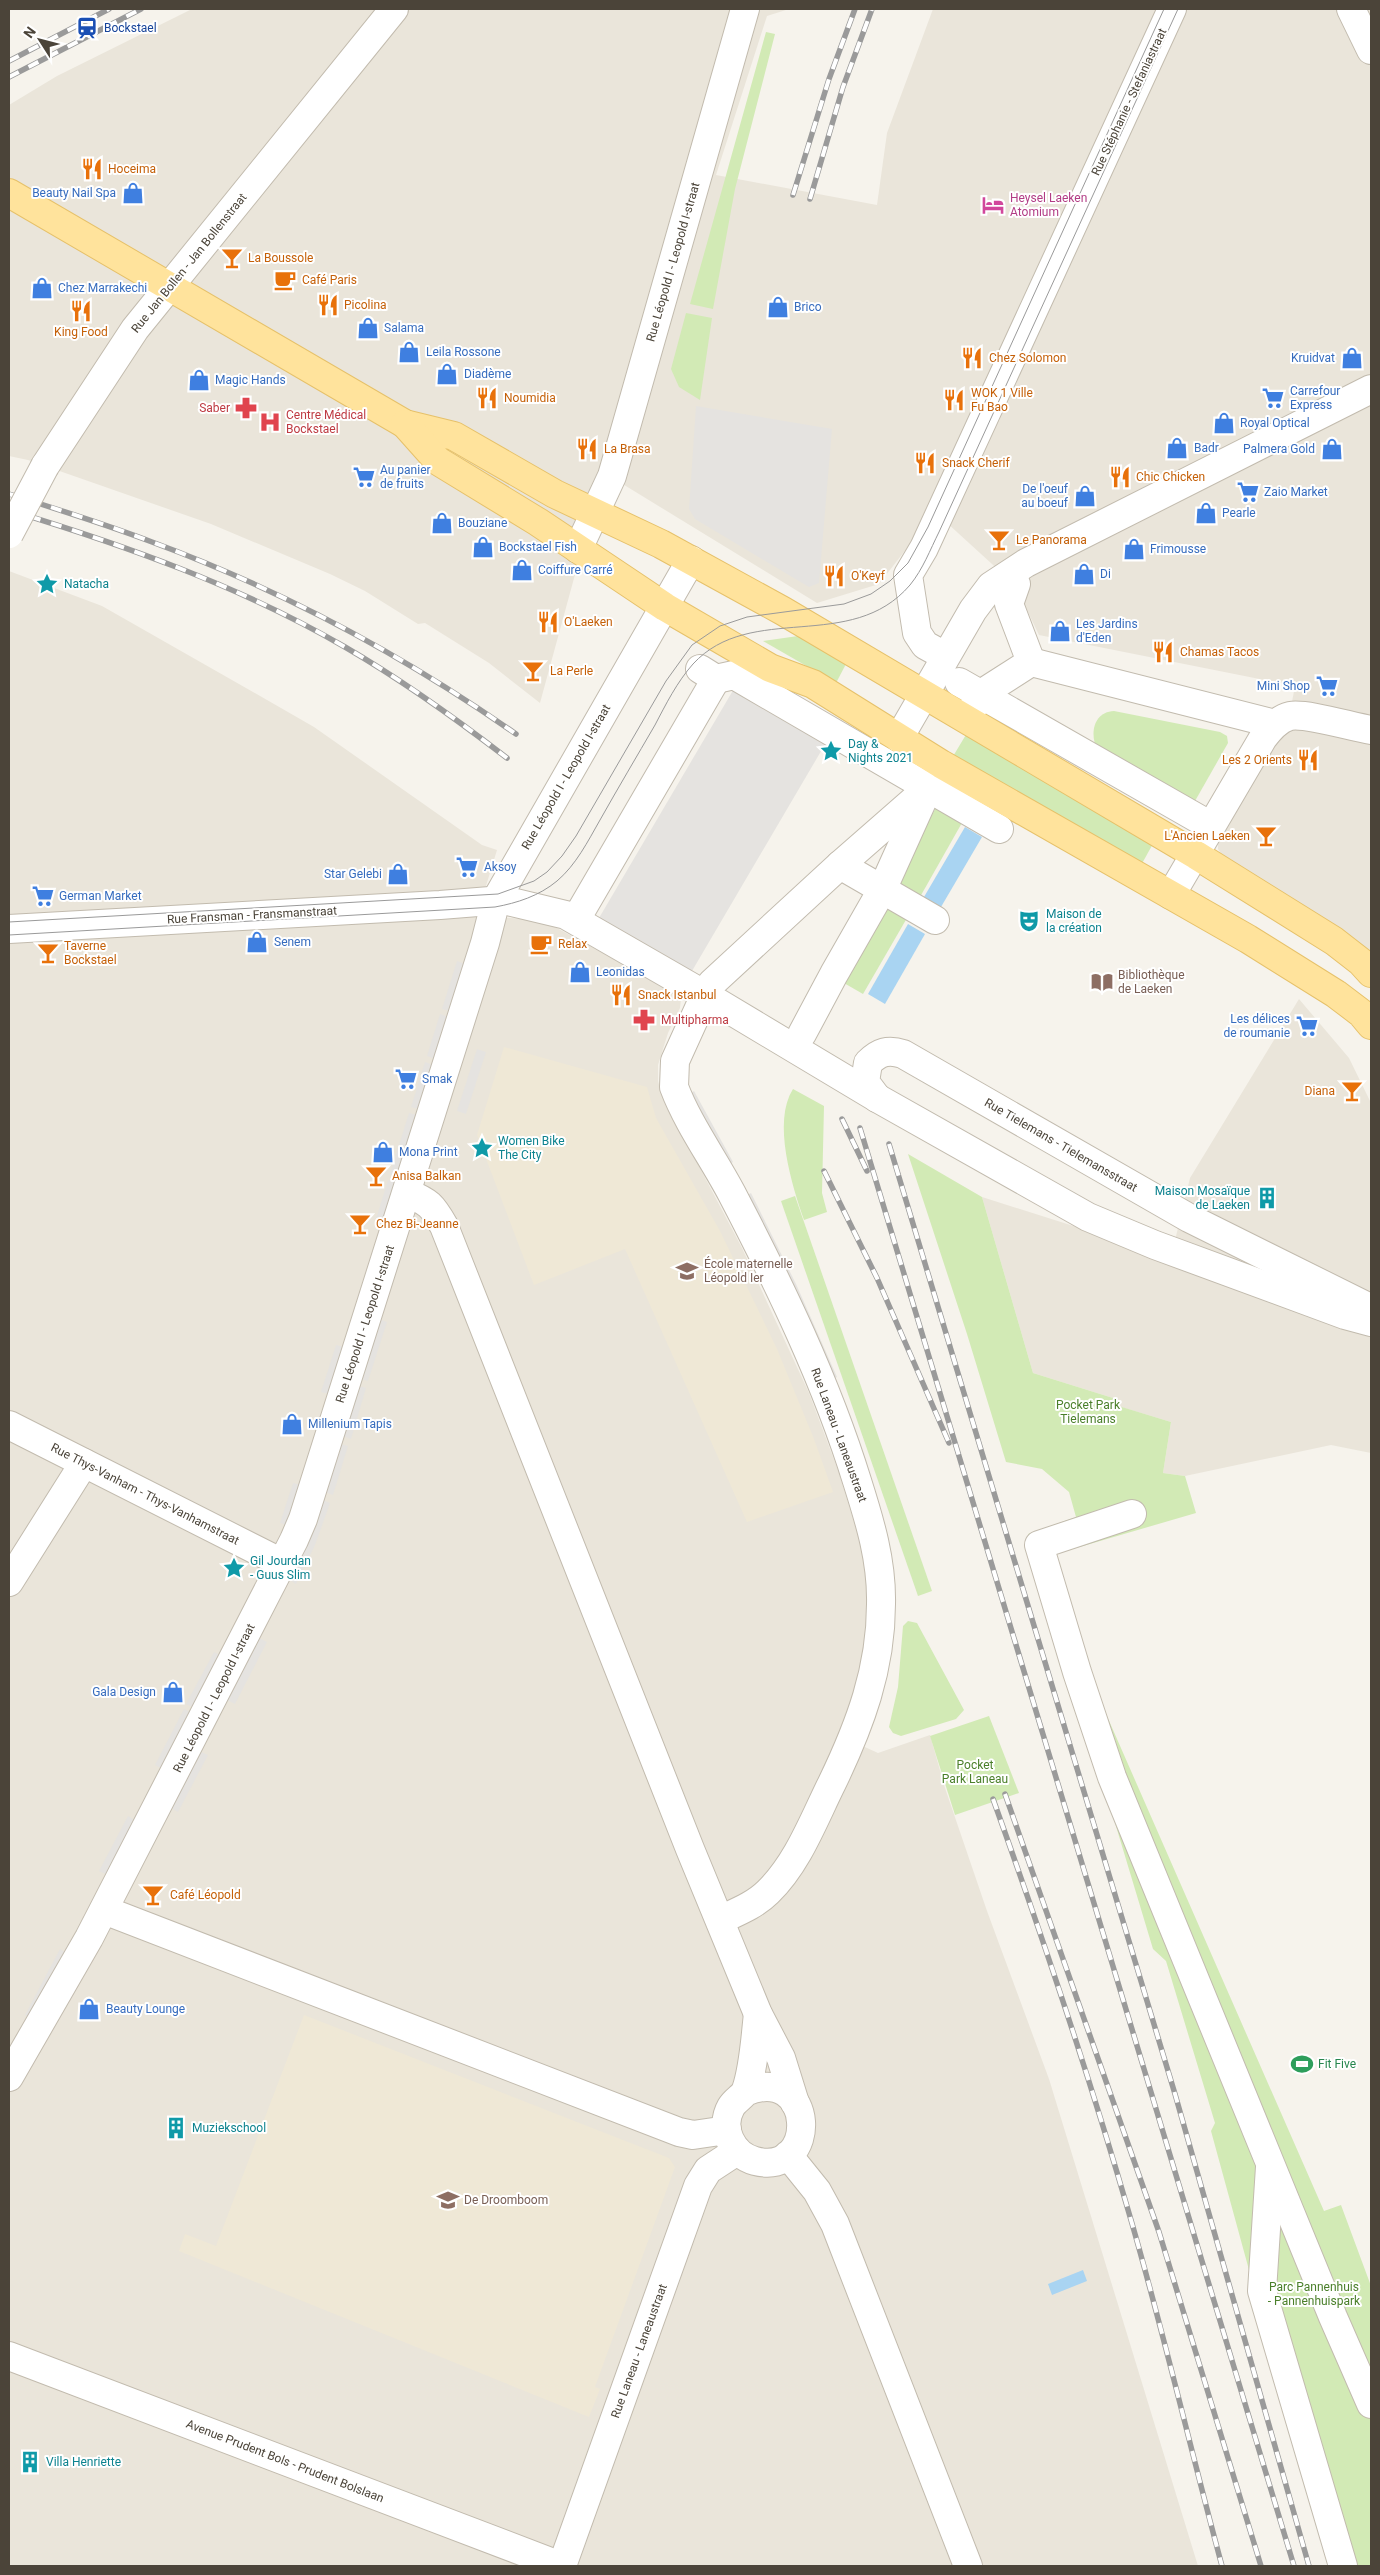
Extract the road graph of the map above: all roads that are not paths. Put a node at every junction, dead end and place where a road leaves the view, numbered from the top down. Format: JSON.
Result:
{"nodes":[{"id":1,"x":394,"y":9,"type":"edge"},
{"id":2,"x":745,"y":9,"type":"edge"},
{"id":3,"x":1172,"y":9,"type":"edge"},
{"id":4,"x":1351,"y":9,"type":"edge"},
{"id":5,"x":1371,"y":50,"type":"edge"},
{"id":6,"x":9,"y":193,"type":"edge"},
{"id":7,"x":170,"y":288,"type":"junction"},
{"id":8,"x":1371,"y":389,"type":"edge"},
{"id":9,"x":405,"y":424,"type":"junction"},
{"id":10,"x":596,"y":513,"type":"junction"},
{"id":11,"x":9,"y":534,"type":"edge"},
{"id":12,"x":578,"y":548,"type":"junction"},
{"id":13,"x":691,"y":560,"type":"junction"},
{"id":14,"x":1016,"y":584,"type":"dead end"},
{"id":15,"x":665,"y":608,"type":"junction"},
{"id":16,"x":945,"y":656,"type":"junction"},
{"id":17,"x":1031,"y":662,"type":"junction"},
{"id":18,"x":924,"y":693,"type":"junction"},
{"id":19,"x":1283,"y":720,"type":"junction"},
{"id":20,"x":1371,"y":730,"type":"edge"},
{"id":21,"x":899,"y":738,"type":"junction"},
{"id":22,"x":930,"y":783,"type":"junction"},
{"id":23,"x":1204,"y":822,"type":"dead end"},
{"id":24,"x":999,"y":829,"type":"dead end"},
{"id":25,"x":604,"y":842,"type":"dead end"},
{"id":26,"x":1196,"y":855,"type":"junction"},
{"id":27,"x":840,"y":865,"type":"junction"},
{"id":28,"x":589,"y":873,"type":"junction"},
{"id":29,"x":882,"y":890,"type":"junction"},
{"id":30,"x":1171,"y":895,"type":"junction"},
{"id":31,"x":502,"y":906,"type":"junction"},
{"id":32,"x":582,"y":908,"type":"dead end"},
{"id":33,"x":935,"y":920,"type":"dead end"},
{"id":34,"x":9,"y":929,"type":"edge"},
{"id":35,"x":1371,"y":973,"type":"edge"},
{"id":36,"x":709,"y":989,"type":"junction"},
{"id":37,"x":1371,"y":1025,"type":"edge"},
{"id":38,"x":802,"y":1034,"type":"dead end"},
{"id":39,"x":877,"y":1098,"type":"junction"},
{"id":40,"x":407,"y":1194,"type":"junction"},
{"id":41,"x":1371,"y":1309,"type":"edge"},
{"id":42,"x":1371,"y":1322,"type":"edge"},
{"id":43,"x":9,"y":1425,"type":"edge"},
{"id":44,"x":84,"y":1464,"type":"junction"},
{"id":45,"x":1132,"y":1514,"type":"dead end"},
{"id":46,"x":282,"y":1563,"type":"junction"},
{"id":47,"x":9,"y":1582,"type":"edge"},
{"id":48,"x":104,"y":1910,"type":"junction"},
{"id":49,"x":720,"y":1920,"type":"junction"},
{"id":50,"x":758,"y":2014,"type":"junction"},
{"id":51,"x":9,"y":2076,"type":"edge"},
{"id":52,"x":745,"y":2092,"type":"junction"},
{"id":53,"x":795,"y":2103,"type":"junction"},
{"id":54,"x":732,"y":2140,"type":"junction"},
{"id":55,"x":788,"y":2155,"type":"junction"},
{"id":56,"x":1271,"y":2161,"type":"junction"},
{"id":57,"x":9,"y":2356,"type":"edge"},
{"id":58,"x":1371,"y":2404,"type":"edge"},
{"id":59,"x":562,"y":2566,"type":"edge"},
{"id":60,"x":968,"y":2566,"type":"edge"},
{"id":61,"x":1343,"y":2566,"type":"edge"}],
"edges":[{"from":1,"to":7,"type":"street","name":"Rue Jan Bollen - Jan Bollenstraat"},
{"from":2,"to":10,"type":"street","name":"Rue Léopold I - Leopold I-straat"},
{"from":3,"to":16,"type":"street","name":"Rue Stéphanie - Stefaniastraat"},
{"from":4,"to":5,"type":"street"},
{"from":6,"to":7,"type":"main road"},
{"from":7,"to":9,"type":"main road"},
{"from":7,"to":11,"type":"street","name":"Rue Jan Bollen - Jan Bollenstraat","bridge":true},
{"from":8,"to":16,"type":"street"},
{"from":9,"to":10,"type":"main road"},
{"from":9,"to":12,"type":"main road"},
{"from":10,"to":12,"type":"street","name":"Rue Léopold I - Leopold I-straat"},
{"from":10,"to":13,"type":"main road"},
{"from":12,"to":15,"type":"main road"},
{"from":13,"to":15,"type":"street","name":"Rue Léopold I - Leopold I-straat"},
{"from":13,"to":18,"type":"main road"},
{"from":14,"to":17,"type":"street"},
{"from":15,"to":21,"type":"main road"},
{"from":15,"to":31,"type":"street","name":"Rue Léopold I - Leopold I-straat"},
{"from":16,"to":18,"type":"street"},
{"from":17,"to":19,"type":"street"},
{"from":17,"to":23,"type":"street"},
{"from":18,"to":21,"type":"street"},
{"from":18,"to":26,"type":"main road"},
{"from":19,"to":20,"type":"street"},
{"from":19,"to":26,"type":"street"},
{"from":21,"to":30,"type":"main road"},
{"from":22,"to":24,"type":"street"},
{"from":22,"to":27,"type":"street"},
{"from":22,"to":28,"type":"street"},
{"from":22,"to":29,"type":"street"},
{"from":25,"to":28,"type":"street"},
{"from":26,"to":30,"type":"street"},
{"from":26,"to":35,"type":"main road"},
{"from":27,"to":29,"type":"street"},
{"from":27,"to":36,"type":"street"},
{"from":28,"to":32,"type":"street"},
{"from":29,"to":33,"type":"street"},
{"from":29,"to":38,"type":"street"},
{"from":30,"to":37,"type":"main road"},
{"from":31,"to":34,"type":"street","name":"Rue Fransman - Fransmanstraat"},
{"from":31,"to":36,"type":"street","name":"Rue Fransman - Fransmanstraat"},
{"from":31,"to":40,"type":"street","name":"Rue Léopold I - Leopold I-straat"},
{"from":36,"to":39,"type":"street","name":"Rue Fransman - Fransmanstraat"},
{"from":36,"to":49,"type":"street","name":"Rue Laneau - Laneaustraat"},
{"from":39,"to":41,"type":"street","name":"Rue Tielemans - Tielemansstraat"},
{"from":39,"to":42,"type":"street"},
{"from":40,"to":46,"type":"street","name":"Rue Léopold I - Leopold I-straat"},
{"from":40,"to":49,"type":"street"},
{"from":43,"to":44,"type":"street","name":"Rue Thys-Vanham - Thys-Vanhamstraat"},
{"from":44,"to":46,"type":"street","name":"Rue Thys-Vanham - Thys-Vanhamstraat"},
{"from":44,"to":47,"type":"street"},
{"from":45,"to":56,"type":"street"},
{"from":46,"to":48,"type":"street","name":"Rue Léopold I - Leopold I-straat"},
{"from":48,"to":51,"type":"street","name":"Rue Léopold I - Leopold I-straat"},
{"from":48,"to":54,"type":"street"},
{"from":49,"to":50,"type":"street"},
{"from":50,"to":52,"type":"street"},
{"from":50,"to":53,"type":"street"},
{"from":52,"to":53,"type":"street"},
{"from":52,"to":54,"type":"street"},
{"from":53,"to":55,"type":"street"},
{"from":54,"to":55,"type":"street"},
{"from":54,"to":59,"type":"street","name":"Rue Laneau - Laneaustraat"},
{"from":55,"to":60,"type":"street"},
{"from":56,"to":58,"type":"street"},
{"from":56,"to":61,"type":"street"},
{"from":57,"to":59,"type":"street","name":"Avenue Prudent Bols - Prudent Bolslaan"}]}
